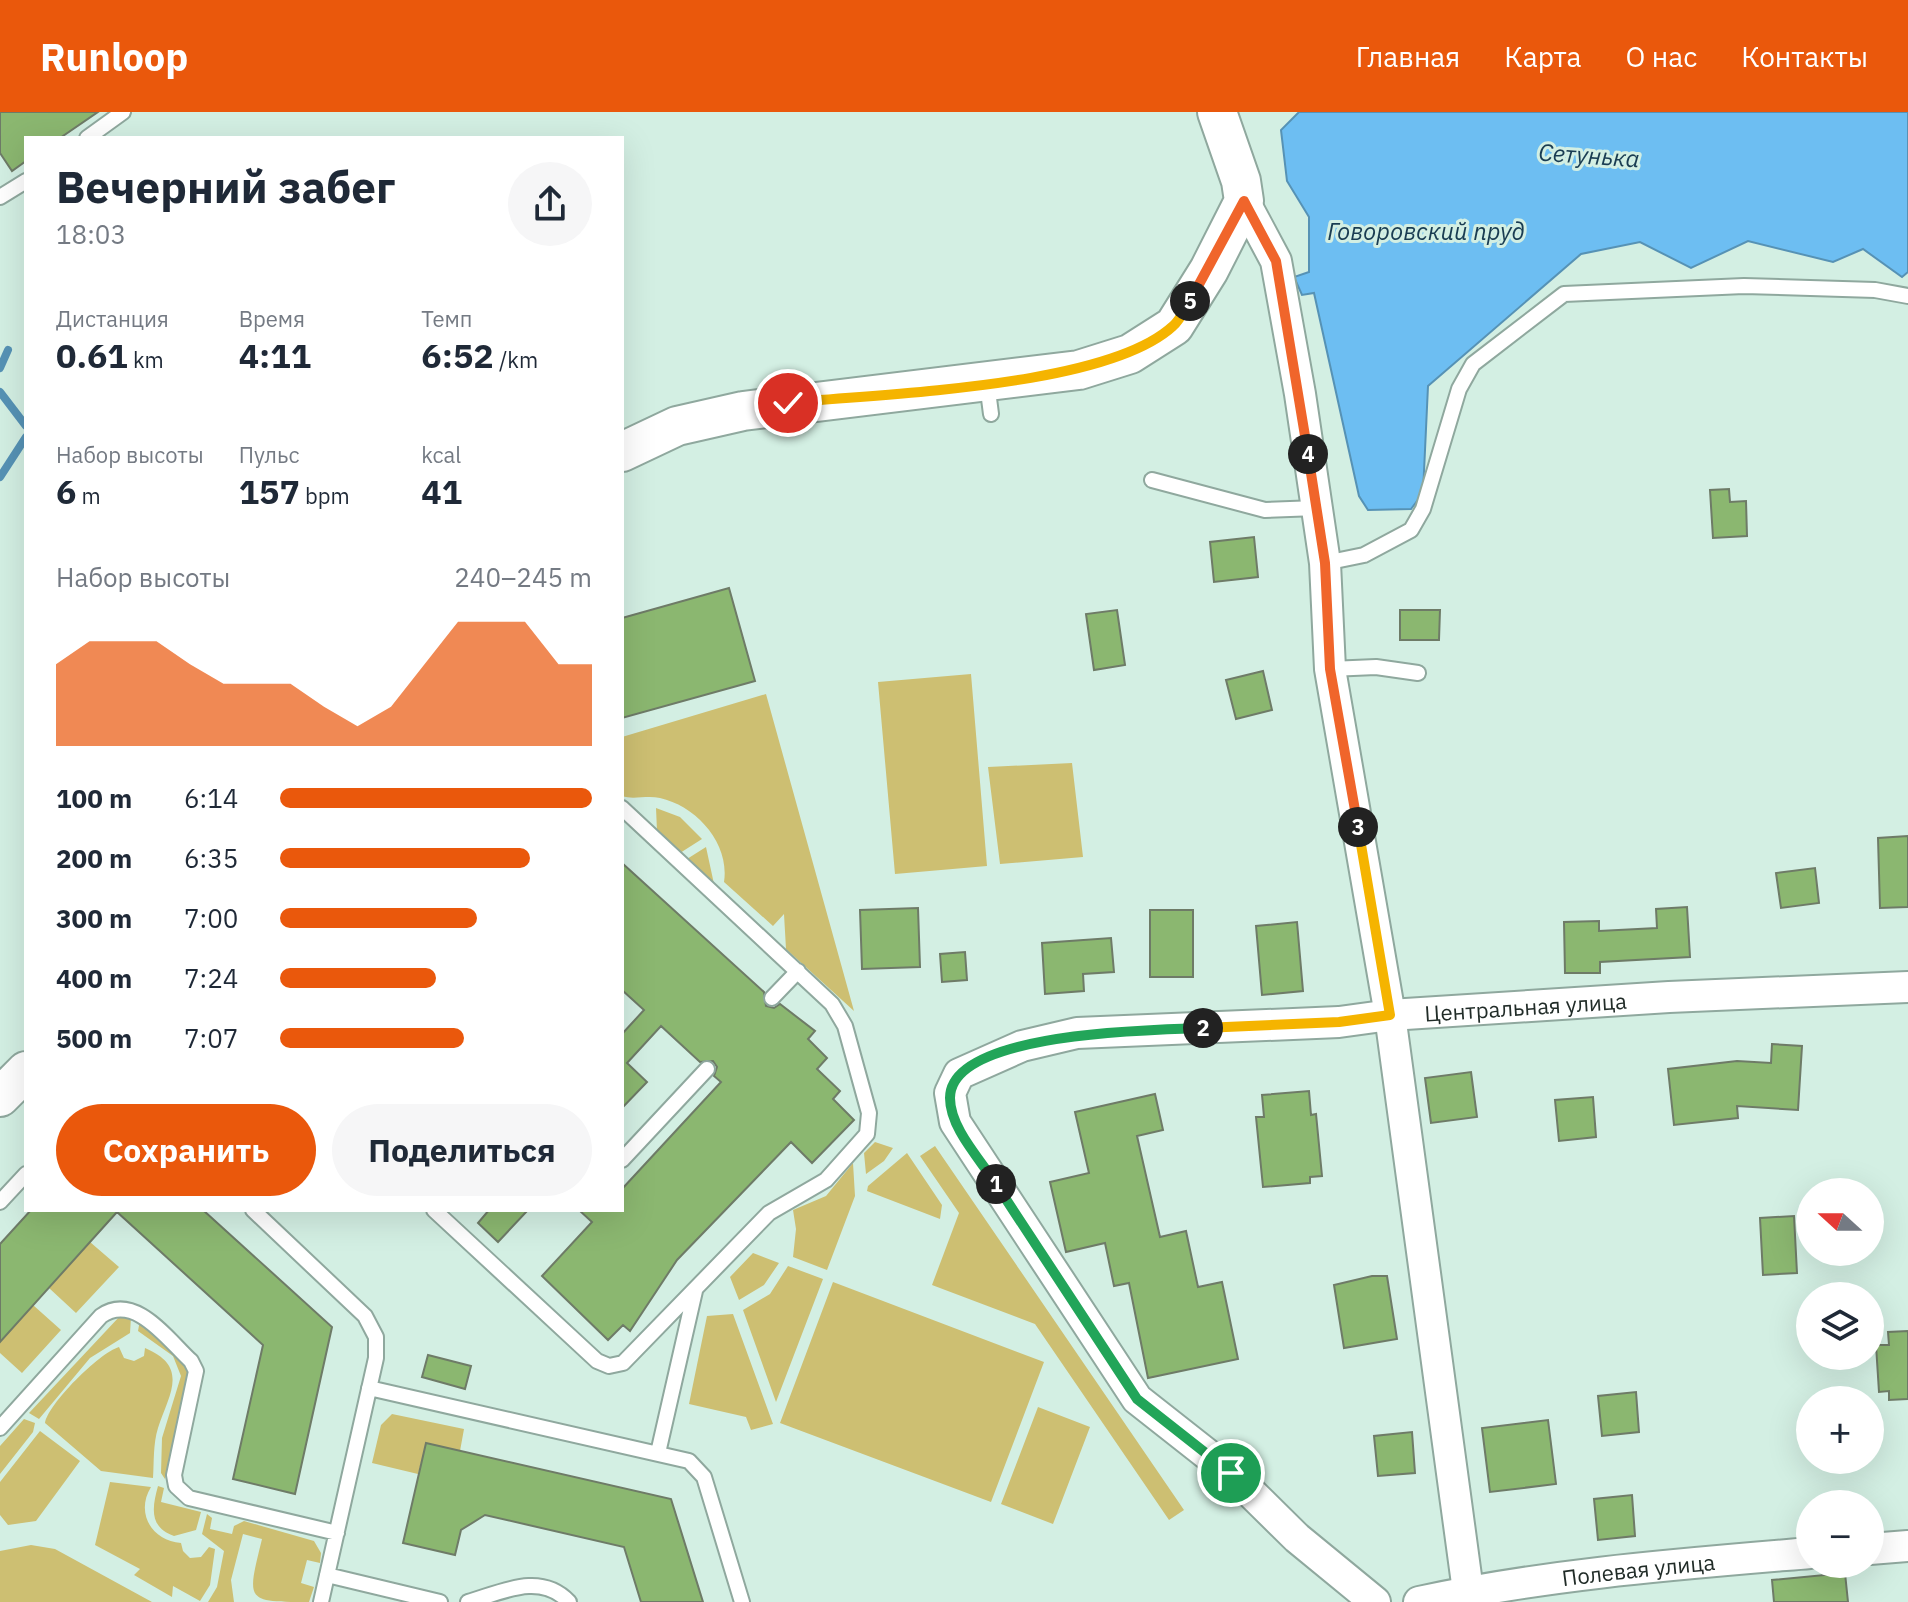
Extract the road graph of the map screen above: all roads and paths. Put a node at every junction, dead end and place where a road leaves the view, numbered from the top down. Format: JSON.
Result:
{"nodes":[{"id":1,"x":123,"y":112,"type":"edge"},
{"id":2,"x":1217,"y":112,"type":"edge"},
{"id":3,"x":90,"y":136,"type":"edge"},
{"id":4,"x":24,"y":182,"type":"edge"},
{"id":5,"x":0,"y":197,"type":"edge"},
{"id":6,"x":1244,"y":201,"type":"junction"},
{"id":7,"x":1908,"y":296,"type":"edge"},
{"id":8,"x":624,"y":451,"type":"edge"},
{"id":9,"x":1152,"y":480,"type":"dead end"},
{"id":10,"x":1317,"y":508,"type":"junction"},
{"id":11,"x":1325,"y":563,"type":"junction"},
{"id":12,"x":1330,"y":669,"type":"junction"},
{"id":13,"x":1418,"y":673,"type":"dead end"},
{"id":14,"x":624,"y":810,"type":"edge"},
{"id":15,"x":798,"y":971,"type":"junction"},
{"id":16,"x":1908,"y":987,"type":"edge"},
{"id":17,"x":772,"y":998,"type":"dead end"},
{"id":18,"x":1390,"y":1015,"type":"junction"},
{"id":19,"x":707,"y":1069,"type":"dead end"},
{"id":20,"x":24,"y":1073,"type":"edge"},
{"id":21,"x":0,"y":1097,"type":"edge"},
{"id":22,"x":624,"y":1158,"type":"edge"},
{"id":23,"x":24,"y":1176,"type":"edge"},
{"id":24,"x":0,"y":1202,"type":"edge"},
{"id":25,"x":255,"y":1212,"type":"edge"},
{"id":26,"x":436,"y":1212,"type":"edge"},
{"id":27,"x":696,"y":1288,"type":"junction"},
{"id":28,"x":369,"y":1388,"type":"junction"},
{"id":29,"x":0,"y":1428,"type":"edge"},
{"id":30,"x":658,"y":1453,"type":"junction"},
{"id":31,"x":337,"y":1533,"type":"junction"},
{"id":32,"x":1908,"y":1546,"type":"edge"},
{"id":33,"x":1884,"y":1548,"type":"edge"},
{"id":34,"x":1796,"y":1554,"type":"edge"},
{"id":35,"x":327,"y":1575,"type":"junction"},
{"id":36,"x":1465,"y":1597,"type":"edge"},
{"id":37,"x":321,"y":1602,"type":"edge"},
{"id":38,"x":440,"y":1602,"type":"edge"},
{"id":39,"x":468,"y":1602,"type":"edge"},
{"id":40,"x":569,"y":1602,"type":"edge"},
{"id":41,"x":742,"y":1602,"type":"edge"},
{"id":42,"x":1375,"y":1602,"type":"edge"},
{"id":43,"x":1419,"y":1602,"type":"edge"}],
"edges":[{"from":1,"to":3,"type":"lane"},
{"from":2,"to":6,"type":"street"},
{"from":4,"to":5,"type":"lane"},
{"from":6,"to":8,"type":"street"},
{"from":6,"to":10,"type":"street"},
{"from":7,"to":11,"type":"lane"},
{"from":9,"to":10,"type":"lane"},
{"from":10,"to":11,"type":"street"},
{"from":11,"to":12,"type":"street"},
{"from":12,"to":13,"type":"lane"},
{"from":12,"to":18,"type":"street"},
{"from":14,"to":15,"type":"lane"},
{"from":15,"to":17,"type":"lane"},
{"from":15,"to":27,"type":"lane"},
{"from":16,"to":18,"type":"street","name":"Центральная улица"},
{"from":18,"to":36,"type":"street"},
{"from":18,"to":42,"type":"street","name":"Центральная улица"},
{"from":19,"to":22,"type":"lane"},
{"from":20,"to":21,"type":"street"},
{"from":23,"to":24,"type":"lane"},
{"from":25,"to":28,"type":"lane"},
{"from":26,"to":27,"type":"lane"},
{"from":27,"to":30,"type":"lane"},
{"from":28,"to":30,"type":"lane"},
{"from":28,"to":31,"type":"lane"},
{"from":29,"to":31,"type":"lane"},
{"from":30,"to":41,"type":"lane"},
{"from":31,"to":35,"type":"lane"},
{"from":32,"to":33,"type":"street"},
{"from":34,"to":36,"type":"street","name":"Полевая улица"},
{"from":35,"to":37,"type":"lane"},
{"from":35,"to":38,"type":"lane"},
{"from":36,"to":43,"type":"street","name":"Полевая улица"},
{"from":39,"to":40,"type":"lane"}]}
